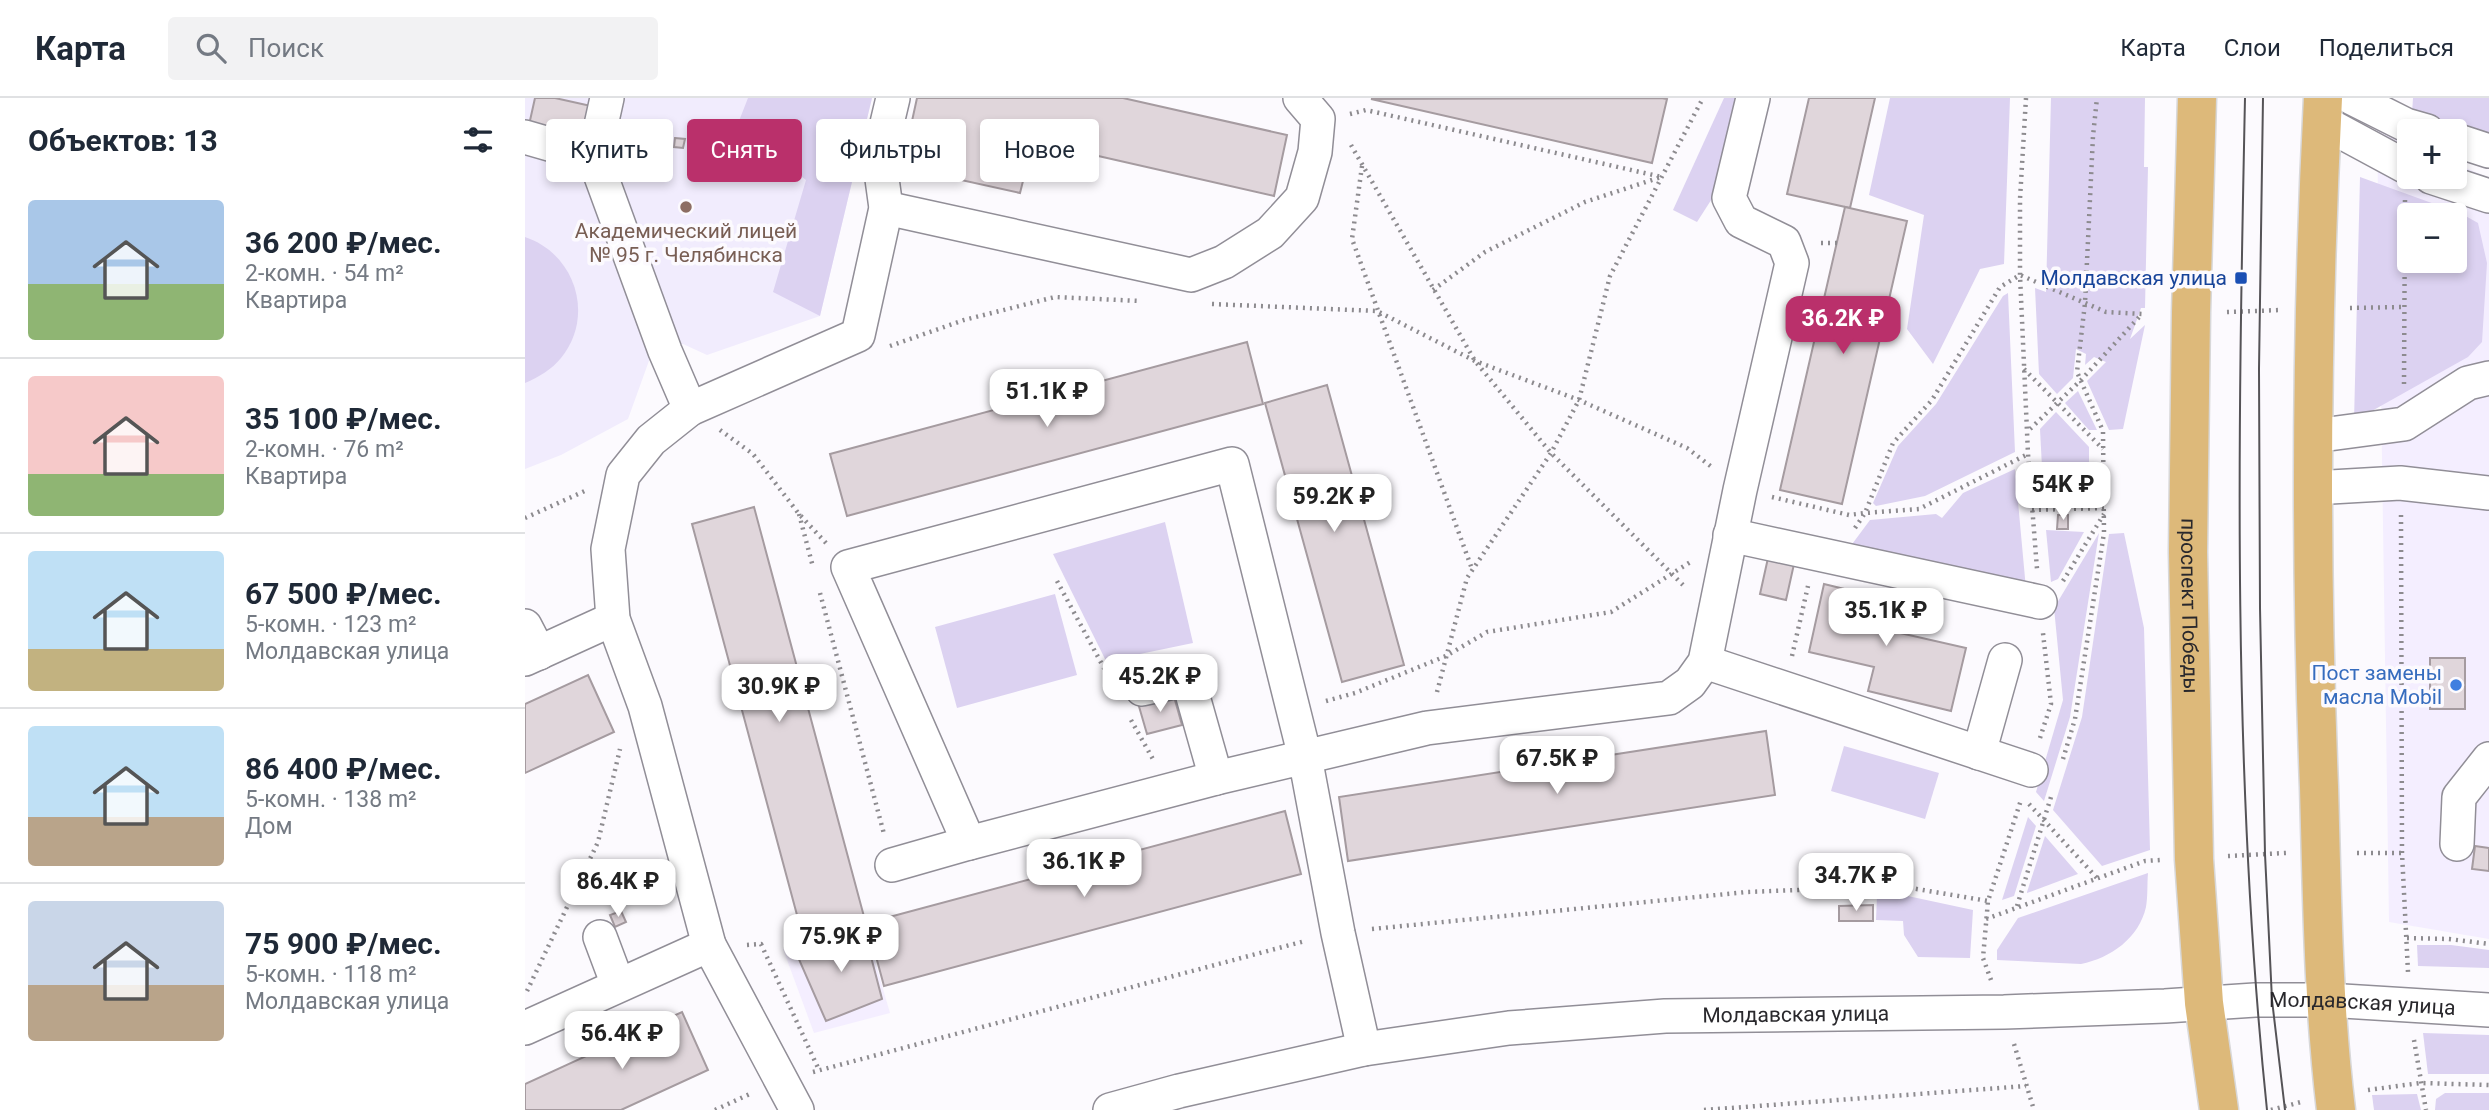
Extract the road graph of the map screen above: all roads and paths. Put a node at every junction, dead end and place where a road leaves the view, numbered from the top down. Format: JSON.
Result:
{"nodes":[{"id":1,"x":607,"y":98,"type":"edge"},
{"id":2,"x":893,"y":98,"type":"edge"},
{"id":3,"x":1703,"y":98,"type":"edge"},
{"id":4,"x":1753,"y":98,"type":"edge"},
{"id":5,"x":2026,"y":98,"type":"edge"},
{"id":6,"x":2097,"y":98,"type":"edge"},
{"id":7,"x":2197,"y":98,"type":"edge"},
{"id":8,"x":2352,"y":98,"type":"edge"},
{"id":9,"x":2322,"y":109,"type":"edge"},
{"id":10,"x":1318,"y":112,"type":"edge"},
{"id":11,"x":602,"y":119,"type":"edge"},
{"id":12,"x":2397,"y":120,"type":"edge"},
{"id":13,"x":525,"y":137,"type":"edge"},
{"id":14,"x":546,"y":143,"type":"edge"},
{"id":15,"x":2467,"y":144,"type":"edge"},
{"id":16,"x":2489,"y":151,"type":"edge"},
{"id":17,"x":2397,"y":159,"type":"edge"},
{"id":18,"x":1362,"y":166,"type":"junction"},
{"id":19,"x":1662,"y":177,"type":"junction"},
{"id":20,"x":603,"y":182,"type":"edge"},
{"id":21,"x":2413,"y":189,"type":"edge"},
{"id":22,"x":2467,"y":189,"type":"edge"},
{"id":23,"x":2489,"y":196,"type":"edge"},
{"id":24,"x":886,"y":208,"type":"junction"},
{"id":25,"x":2020,"y":275,"type":"junction"},
{"id":26,"x":1433,"y":289,"type":"junction"},
{"id":27,"x":1146,"y":301,"type":"dead end"},
{"id":28,"x":2085,"y":303,"type":"junction"},
{"id":29,"x":1200,"y":304,"type":"dead end"},
{"id":30,"x":2403,"y":307,"type":"junction"},
{"id":31,"x":2316,"y":309,"type":"junction"},
{"id":32,"x":1377,"y":312,"type":"junction"},
{"id":33,"x":2191,"y":313,"type":"junction"},
{"id":34,"x":2142,"y":314,"type":"junction"},
{"id":35,"x":885,"y":347,"type":"dead end"},
{"id":36,"x":1475,"y":361,"type":"junction"},
{"id":37,"x":2024,"y":369,"type":"junction"},
{"id":38,"x":2489,"y":378,"type":"edge"},
{"id":39,"x":2081,"y":380,"type":"junction"},
{"id":40,"x":1579,"y":400,"type":"junction"},
{"id":41,"x":2058,"y":402,"type":"junction"},
{"id":42,"x":690,"y":409,"type":"junction"},
{"id":43,"x":2404,"y":424,"type":"junction"},
{"id":44,"x":2027,"y":432,"type":"junction"},
{"id":45,"x":2314,"y":436,"type":"junction"},
{"id":46,"x":2104,"y":450,"type":"junction"},
{"id":47,"x":1551,"y":453,"type":"junction"},
{"id":48,"x":2028,"y":454,"type":"junction"},
{"id":49,"x":623,"y":475,"type":"junction"},
{"id":50,"x":2400,"y":483,"type":"junction"},
{"id":51,"x":2313,"y":488,"type":"junction"},
{"id":52,"x":1740,"y":490,"type":"junction"},
{"id":53,"x":2489,"y":493,"type":"edge"},
{"id":54,"x":2032,"y":510,"type":"junction"},
{"id":55,"x":2105,"y":511,"type":"junction"},
{"id":56,"x":1865,"y":513,"type":"junction"},
{"id":57,"x":799,"y":514,"type":"junction"},
{"id":58,"x":525,"y":518,"type":"edge"},
{"id":59,"x":1731,"y":535,"type":"junction"},
{"id":60,"x":1825,"y":556,"type":"junction"},
{"id":61,"x":848,"y":567,"type":"junction"},
{"id":62,"x":813,"y":568,"type":"dead end"},
{"id":63,"x":1472,"y":570,"type":"junction"},
{"id":64,"x":1672,"y":574,"type":"junction"},
{"id":65,"x":817,"y":581,"type":"dead end"},
{"id":66,"x":2040,"y":602,"type":"junction"},
{"id":67,"x":1716,"y":617,"type":"junction"},
{"id":68,"x":613,"y":618,"type":"junction"},
{"id":69,"x":530,"y":646,"type":"edge"},
{"id":70,"x":1446,"y":656,"type":"junction"},
{"id":71,"x":2005,"y":660,"type":"dead end"},
{"id":72,"x":1705,"y":662,"type":"junction"},
{"id":73,"x":1785,"y":687,"type":"junction"},
{"id":74,"x":1142,"y":690,"type":"dead end"},
{"id":75,"x":645,"y":706,"type":"junction"},
{"id":76,"x":1293,"y":709,"type":"junction"},
{"id":77,"x":1427,"y":728,"type":"junction"},
{"id":78,"x":1979,"y":753,"type":"junction"},
{"id":79,"x":1305,"y":757,"type":"junction"},
{"id":80,"x":2489,"y":759,"type":"edge"},
{"id":81,"x":1216,"y":778,"type":"junction"},
{"id":82,"x":2047,"y":778,"type":"junction"},
{"id":83,"x":2044,"y":820,"type":"junction"},
{"id":84,"x":969,"y":843,"type":"junction"},
{"id":85,"x":2457,"y":844,"type":"dead end"},
{"id":86,"x":2321,"y":853,"type":"junction"},
{"id":87,"x":2402,"y":853,"type":"junction"},
{"id":88,"x":2194,"y":859,"type":"junction"},
{"id":89,"x":893,"y":865,"type":"joint"},
{"id":90,"x":2097,"y":878,"type":"junction"},
{"id":91,"x":2017,"y":906,"type":"junction"},
{"id":92,"x":1985,"y":919,"type":"junction"},
{"id":93,"x":600,"y":937,"type":"dead end"},
{"id":94,"x":2407,"y":938,"type":"junction"},
{"id":95,"x":2489,"y":944,"type":"edge"},
{"id":96,"x":725,"y":946,"type":"junction"},
{"id":97,"x":2408,"y":957,"type":"dead end"},
{"id":98,"x":618,"y":985,"type":"junction"},
{"id":99,"x":525,"y":995,"type":"edge"},
{"id":100,"x":2327,"y":1000,"type":"junction"},
{"id":101,"x":2204,"y":1003,"type":"junction"},
{"id":102,"x":2489,"y":1010,"type":"edge"},
{"id":103,"x":2004,"y":1012,"type":"junction"},
{"id":104,"x":525,"y":1028,"type":"edge"},
{"id":105,"x":1364,"y":1049,"type":"junction"},
{"id":106,"x":819,"y":1070,"type":"dead end"},
{"id":107,"x":2489,"y":1085,"type":"edge"},
{"id":108,"x":2026,"y":1086,"type":"junction"},
{"id":109,"x":1182,"y":1101,"type":"edge"},
{"id":110,"x":2336,"y":1103,"type":"edge"},
{"id":111,"x":797,"y":1110,"type":"edge"},
{"id":112,"x":1110,"y":1110,"type":"edge"},
{"id":113,"x":1705,"y":1110,"type":"edge"},
{"id":114,"x":2034,"y":1110,"type":"edge"},
{"id":115,"x":2219,"y":1110,"type":"edge"},
{"id":116,"x":2271,"y":1110,"type":"edge"}],
"edges":[{"from":1,"to":11,"type":"street"},
{"from":2,"to":24,"type":"street"},
{"from":3,"to":19,"type":"path"},
{"from":4,"to":52,"type":"street"},
{"from":5,"to":25,"type":"path"},
{"from":6,"to":28,"type":"path"},
{"from":7,"to":33,"type":"main road","name":"проспект Победы"},
{"from":8,"to":12,"type":"street"},
{"from":9,"to":17,"type":"street"},
{"from":9,"to":31,"type":"main road"},
{"from":10,"to":18,"type":"path"},
{"from":10,"to":19,"type":"path"},
{"from":10,"to":24,"type":"street"},
{"from":13,"to":14,"type":"street"},
{"from":15,"to":16,"type":"street"},
{"from":18,"to":26,"type":"path"},
{"from":18,"to":32,"type":"path"},
{"from":19,"to":26,"type":"path"},
{"from":19,"to":40,"type":"path"},
{"from":20,"to":42,"type":"street"},
{"from":21,"to":30,"type":"path"},
{"from":22,"to":23,"type":"street"},
{"from":24,"to":42,"type":"street"},
{"from":25,"to":28,"type":"path"},
{"from":25,"to":37,"type":"path"},
{"from":25,"to":56,"type":"path"},
{"from":26,"to":36,"type":"path"},
{"from":27,"to":35,"type":"path"},
{"from":28,"to":34,"type":"path"},
{"from":28,"to":39,"type":"path"},
{"from":29,"to":32,"type":"path"},
{"from":30,"to":31,"type":"path"},
{"from":30,"to":43,"type":"path"},
{"from":31,"to":33,"type":"path"},
{"from":31,"to":45,"type":"main road"},
{"from":32,"to":36,"type":"path"},
{"from":32,"to":63,"type":"path"},
{"from":33,"to":34,"type":"path"},
{"from":33,"to":88,"type":"main road","name":"проспект Победы"},
{"from":34,"to":39,"type":"path"},
{"from":36,"to":40,"type":"path"},
{"from":36,"to":47,"type":"path"},
{"from":37,"to":41,"type":"path"},
{"from":37,"to":44,"type":"path"},
{"from":38,"to":43,"type":"street"},
{"from":39,"to":41,"type":"path"},
{"from":39,"to":46,"type":"path"},
{"from":40,"to":47,"type":"path"},
{"from":40,"to":52,"type":"path"},
{"from":41,"to":44,"type":"path"},
{"from":41,"to":46,"type":"path"},
{"from":42,"to":49,"type":"street"},
{"from":42,"to":57,"type":"path"},
{"from":43,"to":45,"type":"street"},
{"from":44,"to":48,"type":"path"},
{"from":45,"to":51,"type":"main road"},
{"from":46,"to":55,"type":"path"},
{"from":47,"to":63,"type":"path"},
{"from":47,"to":64,"type":"path"},
{"from":48,"to":54,"type":"path"},
{"from":48,"to":56,"type":"path"},
{"from":49,"to":58,"type":"path"},
{"from":49,"to":68,"type":"street"},
{"from":50,"to":51,"type":"street"},
{"from":50,"to":53,"type":"street"},
{"from":50,"to":87,"type":"path"},
{"from":51,"to":86,"type":"main road"},
{"from":52,"to":56,"type":"path"},
{"from":52,"to":59,"type":"street"},
{"from":54,"to":55,"type":"path"},
{"from":54,"to":66,"type":"path"},
{"from":55,"to":66,"type":"path"},
{"from":55,"to":82,"type":"path"},
{"from":56,"to":60,"type":"path"},
{"from":57,"to":61,"type":"path"},
{"from":57,"to":62,"type":"path"},
{"from":59,"to":60,"type":"street"},
{"from":59,"to":64,"type":"path"},
{"from":59,"to":67,"type":"street"},
{"from":60,"to":66,"type":"street"},
{"from":60,"to":73,"type":"path"},
{"from":61,"to":76,"type":"street"},
{"from":61,"to":84,"type":"street"},
{"from":63,"to":70,"type":"path"},
{"from":64,"to":67,"type":"path"},
{"from":64,"to":70,"type":"path"},
{"from":65,"to":89,"type":"path"},
{"from":66,"to":82,"type":"path"},
{"from":67,"to":72,"type":"street"},
{"from":68,"to":69,"type":"street"},
{"from":68,"to":75,"type":"street"},
{"from":70,"to":76,"type":"path"},
{"from":70,"to":77,"type":"path"},
{"from":71,"to":78,"type":"street"},
{"from":72,"to":73,"type":"street"},
{"from":72,"to":77,"type":"street"},
{"from":73,"to":78,"type":"street"},
{"from":74,"to":81,"type":"street"},
{"from":75,"to":96,"type":"street"},
{"from":75,"to":99,"type":"path"},
{"from":76,"to":79,"type":"street"},
{"from":77,"to":79,"type":"street"},
{"from":78,"to":82,"type":"street"},
{"from":79,"to":81,"type":"street"},
{"from":79,"to":105,"type":"street"},
{"from":80,"to":85,"type":"street"},
{"from":81,"to":84,"type":"street"},
{"from":82,"to":83,"type":"path"},
{"from":83,"to":90,"type":"path"},
{"from":83,"to":91,"type":"path"},
{"from":83,"to":92,"type":"path"},
{"from":84,"to":89,"type":"street"},
{"from":86,"to":87,"type":"path"},
{"from":86,"to":88,"type":"path"},
{"from":86,"to":100,"type":"main road"},
{"from":87,"to":94,"type":"path"},
{"from":88,"to":90,"type":"path"},
{"from":88,"to":101,"type":"main road","name":"проспект Победы"},
{"from":90,"to":91,"type":"path"},
{"from":91,"to":92,"type":"path"},
{"from":92,"to":103,"type":"path"},
{"from":93,"to":98,"type":"street"},
{"from":94,"to":95,"type":"path"},
{"from":94,"to":97,"type":"path"},
{"from":96,"to":98,"type":"street"},
{"from":96,"to":106,"type":"path"},
{"from":96,"to":111,"type":"street"},
{"from":98,"to":104,"type":"street"},
{"from":100,"to":101,"type":"street","name":"Молдавская улица"},
{"from":100,"to":102,"type":"street","name":"Молдавская улица"},
{"from":100,"to":110,"type":"main road"},
{"from":101,"to":103,"type":"street","name":"Молдавская улица"},
{"from":101,"to":115,"type":"main road","name":"проспект Победы"},
{"from":103,"to":105,"type":"street","name":"Молдавская улица"},
{"from":103,"to":108,"type":"path"},
{"from":105,"to":109,"type":"street","name":"Молдавская улица"},
{"from":107,"to":110,"type":"path"},
{"from":108,"to":113,"type":"path"},
{"from":108,"to":114,"type":"path"},
{"from":109,"to":112,"type":"street","name":"Молдавская улица"},
{"from":110,"to":116,"type":"path"}]}
